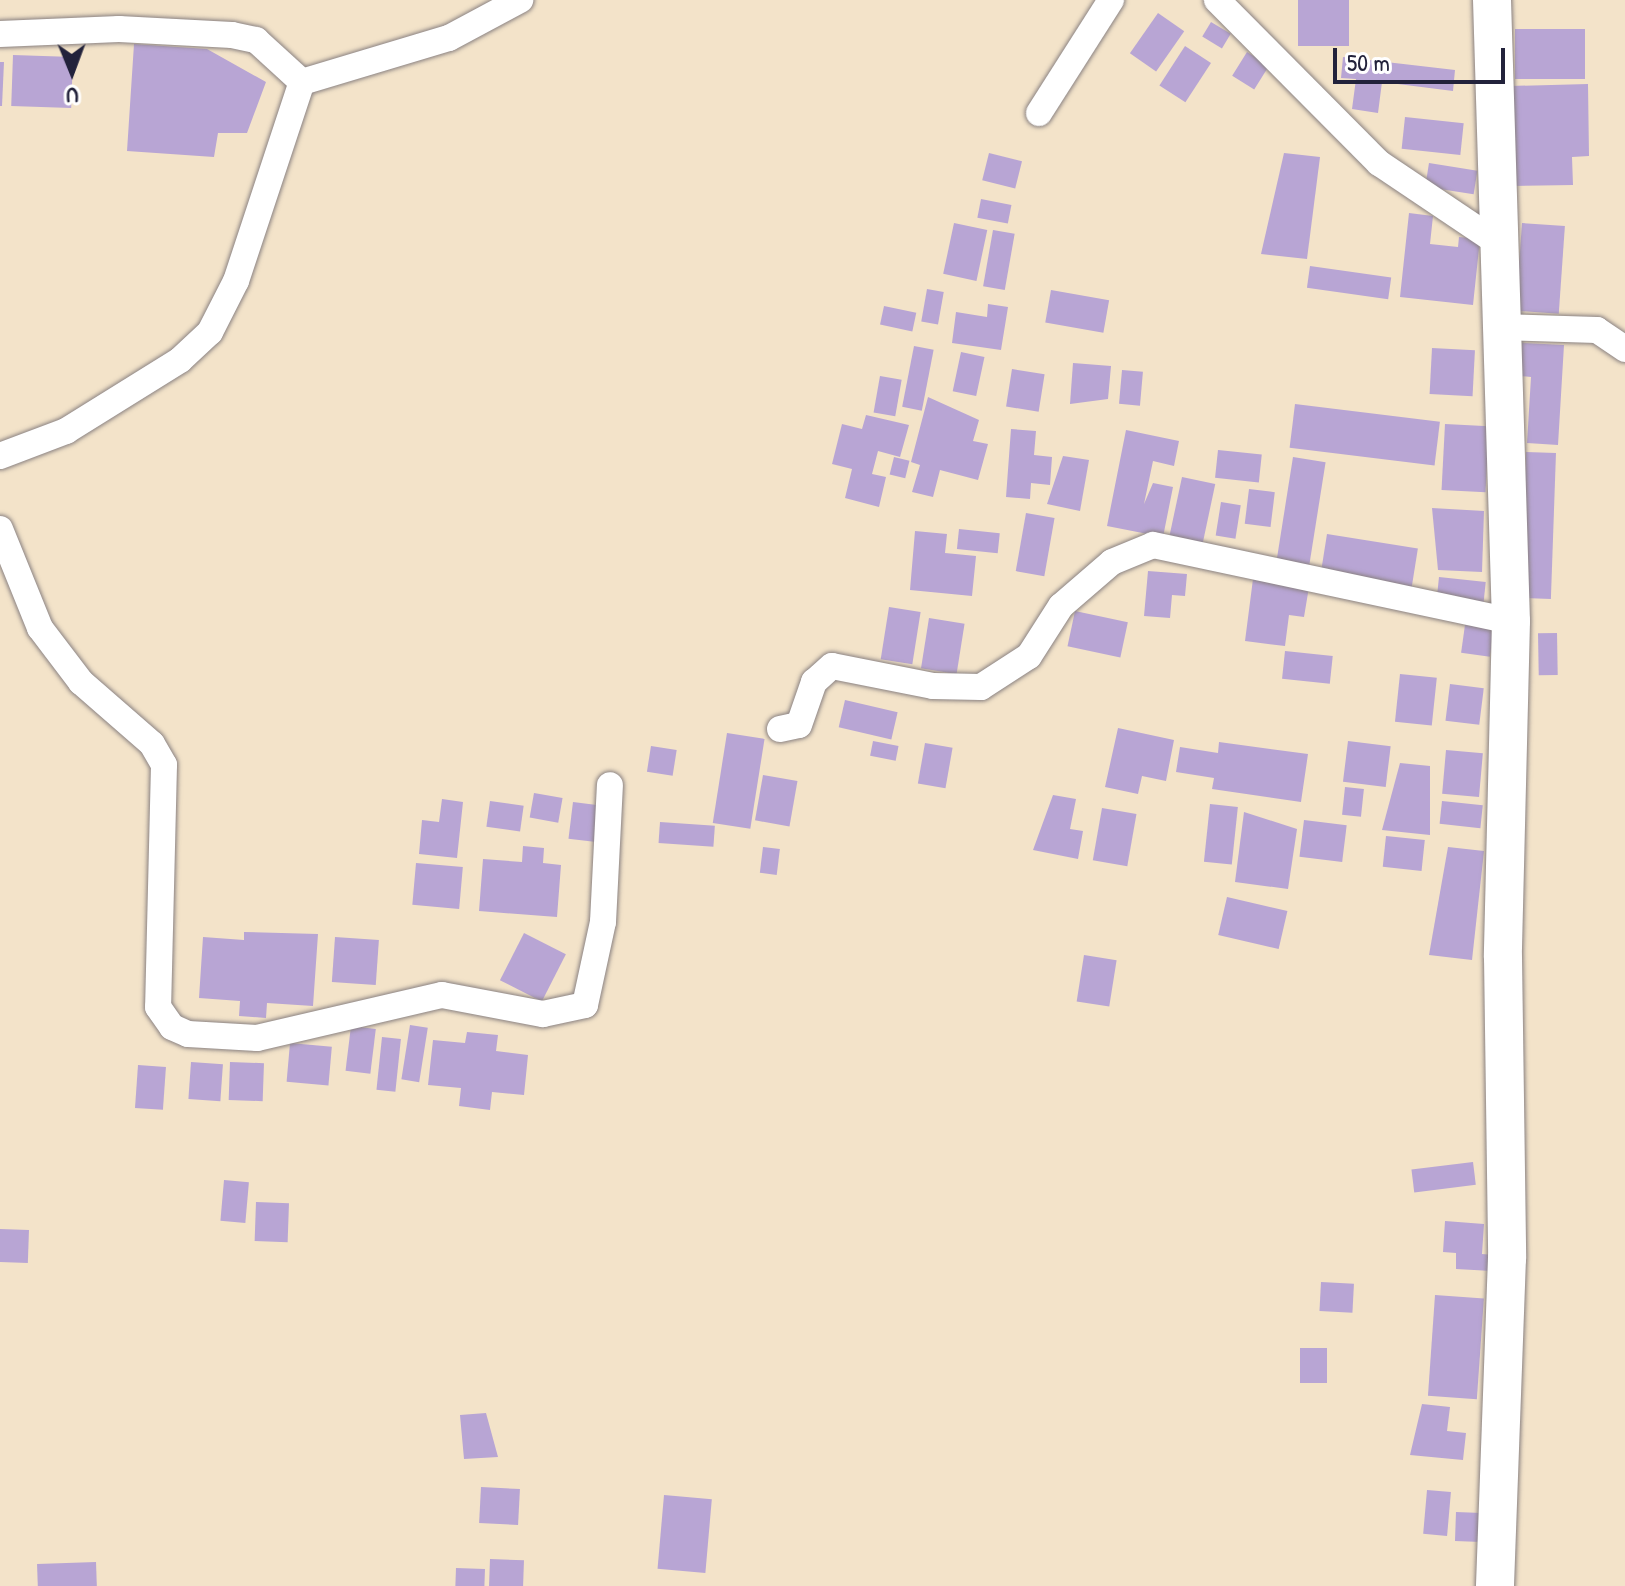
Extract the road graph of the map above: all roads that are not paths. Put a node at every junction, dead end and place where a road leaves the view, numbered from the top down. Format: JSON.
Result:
{"nodes":[{"id":1,"x":520,"y":0,"type":"edge"},
{"id":2,"x":1111,"y":0,"type":"edge"},
{"id":3,"x":1217,"y":0,"type":"edge"},
{"id":4,"x":1492,"y":0,"type":"edge"},
{"id":5,"x":0,"y":34,"type":"edge"},
{"id":6,"x":302,"y":82,"type":"junction"},
{"id":7,"x":1039,"y":113,"type":"dead end"},
{"id":8,"x":1498,"y":243,"type":"junction"},
{"id":9,"x":1500,"y":327,"type":"junction"},
{"id":10,"x":1625,"y":349,"type":"edge"},
{"id":11,"x":2,"y":460,"type":"edge"},
{"id":12,"x":0,"y":529,"type":"edge"},
{"id":13,"x":1511,"y":621,"type":"junction"},
{"id":14,"x":780,"y":729,"type":"dead end"},
{"id":15,"x":610,"y":785,"type":"dead end"},
{"id":16,"x":1495,"y":1586,"type":"edge"}],
"edges":[{"from":1,"to":6,"type":"street"},
{"from":2,"to":7,"type":"street"},
{"from":3,"to":8,"type":"street"},
{"from":4,"to":8,"type":"street"},
{"from":5,"to":6,"type":"street"},
{"from":6,"to":11,"type":"street"},
{"from":8,"to":9,"type":"street"},
{"from":9,"to":10,"type":"street"},
{"from":9,"to":13,"type":"street"},
{"from":12,"to":15,"type":"street"},
{"from":13,"to":14,"type":"street"},
{"from":13,"to":16,"type":"street"}]}
